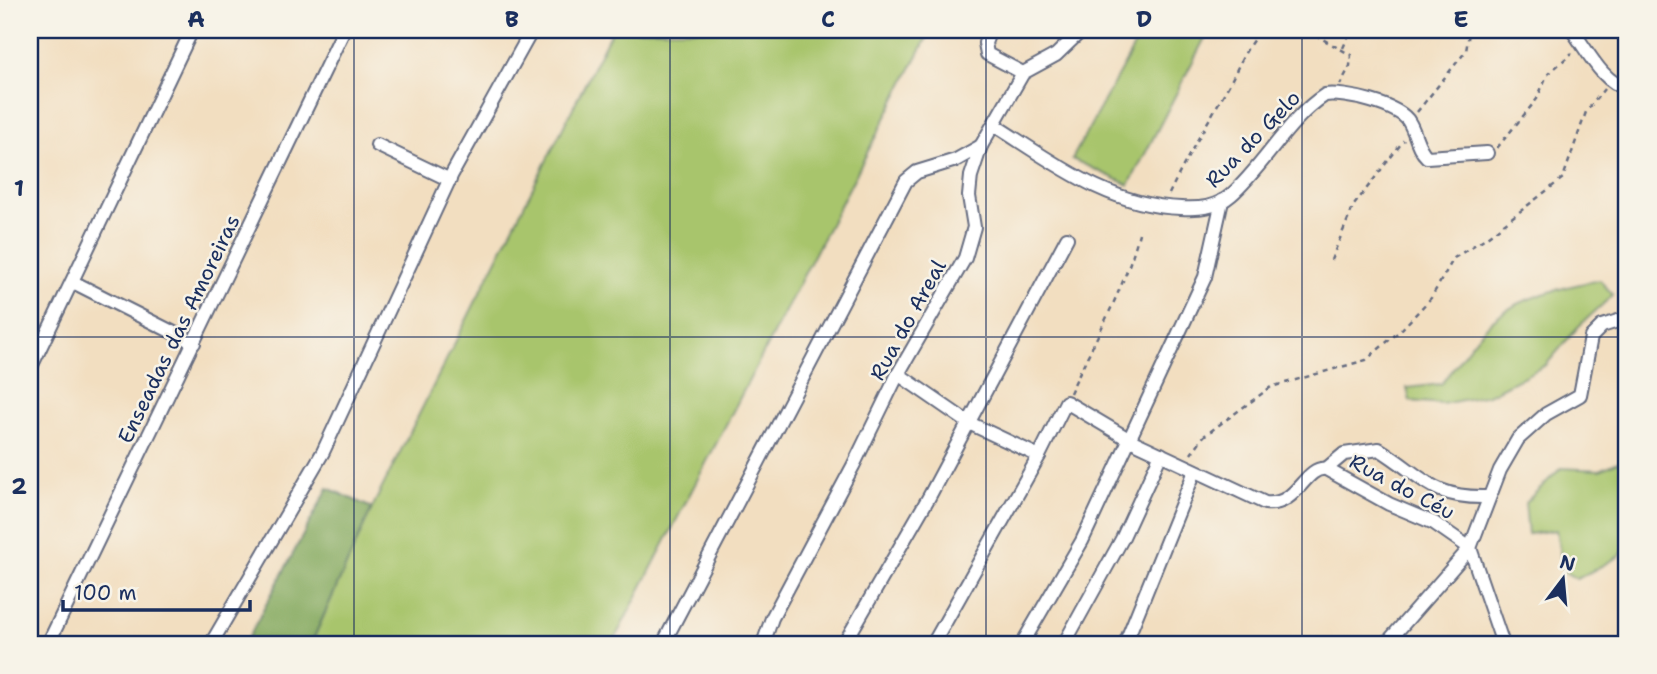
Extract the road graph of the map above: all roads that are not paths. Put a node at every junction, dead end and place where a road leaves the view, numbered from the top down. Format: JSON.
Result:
{"nodes":[{"id":1,"x":192,"y":30,"type":"edge"},
{"id":2,"x":344,"y":30,"type":"edge"},
{"id":3,"x":532,"y":30,"type":"edge"},
{"id":4,"x":990,"y":30,"type":"edge"},
{"id":5,"x":1082,"y":30,"type":"edge"},
{"id":6,"x":1572,"y":30,"type":"edge"},
{"id":7,"x":1023,"y":73,"type":"junction"},
{"id":8,"x":1627,"y":88,"type":"edge"},
{"id":9,"x":994,"y":125,"type":"junction"},
{"id":10,"x":377,"y":145,"type":"dead end"},
{"id":11,"x":981,"y":146,"type":"junction"},
{"id":12,"x":1487,"y":153,"type":"road end"},
{"id":13,"x":450,"y":180,"type":"junction"},
{"id":14,"x":1222,"y":201,"type":"junction"},
{"id":15,"x":1067,"y":237,"type":"dead end"},
{"id":16,"x":73,"y":282,"type":"junction"},
{"id":17,"x":1627,"y":318,"type":"edge"},
{"id":18,"x":194,"y":343,"type":"junction"},
{"id":19,"x":30,"y":369,"type":"edge"},
{"id":20,"x":898,"y":374,"type":"junction"},
{"id":21,"x":969,"y":423,"type":"junction"},
{"id":22,"x":1130,"y":440,"type":"junction"},
{"id":23,"x":1161,"y":454,"type":"junction"},
{"id":24,"x":1039,"y":456,"type":"junction"},
{"id":25,"x":1189,"y":468,"type":"junction"},
{"id":26,"x":1320,"y":470,"type":"junction"},
{"id":27,"x":1488,"y":497,"type":"junction"},
{"id":28,"x":1470,"y":548,"type":"junction"},
{"id":29,"x":1394,"y":641,"type":"edge"},
{"id":30,"x":48,"y":644,"type":"edge"},
{"id":31,"x":211,"y":644,"type":"edge"},
{"id":32,"x":663,"y":644,"type":"edge"},
{"id":33,"x":763,"y":644,"type":"edge"},
{"id":34,"x":844,"y":644,"type":"edge"},
{"id":35,"x":933,"y":644,"type":"edge"},
{"id":36,"x":1022,"y":644,"type":"edge"},
{"id":37,"x":1064,"y":644,"type":"edge"},
{"id":38,"x":1125,"y":644,"type":"edge"},
{"id":39,"x":1503,"y":644,"type":"edge"}],
"edges":[{"from":1,"to":16,"type":"street"},
{"from":2,"to":18,"type":"street","name":"Enseadas das Amoreiras"},
{"from":3,"to":13,"type":"street"},
{"from":4,"to":7,"type":"street"},
{"from":5,"to":7,"type":"street"},
{"from":6,"to":8,"type":"street"},
{"from":7,"to":9,"type":"street","name":"Rua do Areal"},
{"from":9,"to":11,"type":"street","name":"Rua do Areal"},
{"from":9,"to":14,"type":"street","name":"Rua do Gelo"},
{"from":10,"to":13,"type":"street"},
{"from":11,"to":20,"type":"street","name":"Rua do Areal"},
{"from":11,"to":32,"type":"street"},
{"from":12,"to":14,"type":"street","name":"Rua do Gelo"},
{"from":13,"to":31,"type":"street"},
{"from":14,"to":22,"type":"street"},
{"from":15,"to":21,"type":"street"},
{"from":16,"to":18,"type":"street"},
{"from":16,"to":19,"type":"street"},
{"from":17,"to":27,"type":"street","name":"Rua do Céu"},
{"from":18,"to":30,"type":"street","name":"Enseadas das Amoreiras"},
{"from":20,"to":21,"type":"street"},
{"from":20,"to":33,"type":"street","name":"Rua do Areal"},
{"from":21,"to":24,"type":"street"},
{"from":21,"to":34,"type":"street"},
{"from":22,"to":23,"type":"street"},
{"from":22,"to":24,"type":"street"},
{"from":22,"to":36,"type":"street"},
{"from":23,"to":25,"type":"street"},
{"from":23,"to":37,"type":"street"},
{"from":24,"to":35,"type":"street"},
{"from":25,"to":26,"type":"street"},
{"from":25,"to":38,"type":"street"},
{"from":26,"to":27,"type":"street"},
{"from":26,"to":28,"type":"street","name":"Rua do Céu"},
{"from":27,"to":28,"type":"street","name":"Rua do Céu"},
{"from":28,"to":29,"type":"street","name":"Rua do Céu"},
{"from":28,"to":39,"type":"street"}]}
